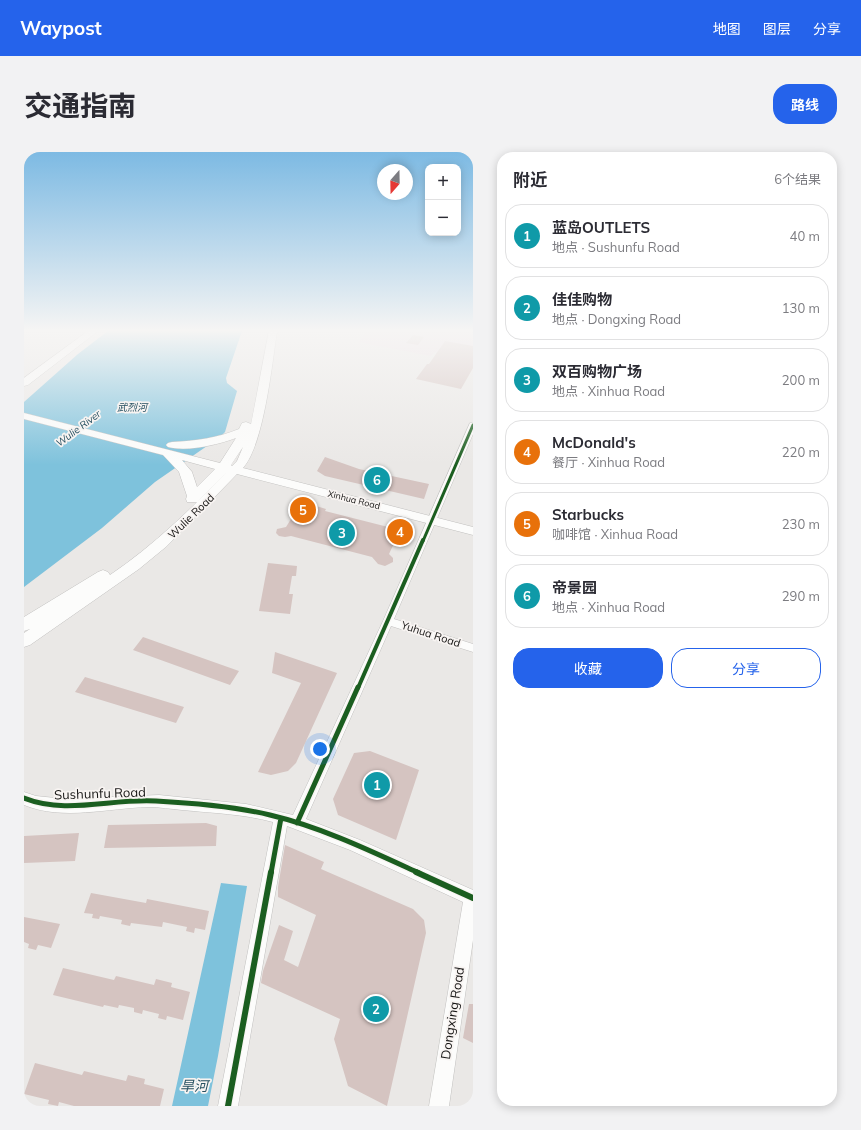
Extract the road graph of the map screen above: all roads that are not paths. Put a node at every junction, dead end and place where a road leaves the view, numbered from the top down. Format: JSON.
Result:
{"nodes":[{"id":1,"x":34,"y":376,"type":"edge"},
{"id":2,"x":256,"y":376,"type":"edge"},
{"id":3,"x":265,"y":376,"type":"edge"},
{"id":4,"x":24,"y":383,"type":"edge"},
{"id":5,"x":24,"y":407,"type":"edge"},
{"id":6,"x":24,"y":416,"type":"edge"},
{"id":7,"x":473,"y":425,"type":"edge"},
{"id":8,"x":244,"y":431,"type":"junction"},
{"id":9,"x":168,"y":448,"type":"junction"},
{"id":10,"x":232,"y":465,"type":"junction"},
{"id":11,"x":194,"y":497,"type":"junction"},
{"id":12,"x":434,"y":516,"type":"junction"},
{"id":13,"x":473,"y":520,"type":"edge"},
{"id":14,"x":473,"y":531,"type":"edge"},
{"id":15,"x":388,"y":621,"type":"junction"},
{"id":16,"x":24,"y":625,"type":"edge"},
{"id":17,"x":24,"y":642,"type":"edge"},
{"id":18,"x":473,"y":648,"type":"edge"},
{"id":19,"x":24,"y":798,"type":"edge"},
{"id":20,"x":281,"y":818,"type":"junction"},
{"id":21,"x":297,"y":823,"type":"junction"},
{"id":22,"x":472,"y":898,"type":"edge"},
{"id":23,"x":228,"y":1106,"type":"edge"},
{"id":24,"x":439,"y":1106,"type":"edge"}],
"edges":[{"from":1,"to":4,"type":"main road"},
{"from":2,"to":8,"type":"main road","name":"Wulie Road"},
{"from":3,"to":10,"type":"main road","name":"Wulie Road"},
{"from":5,"to":9,"type":"main road"},
{"from":6,"to":9,"type":"main road"},
{"from":7,"to":12,"type":"street"},
{"from":8,"to":9,"type":"main road"},
{"from":8,"to":10,"type":"main road","name":"Wulie Road"},
{"from":9,"to":10,"type":"main road","name":"Xinhua Road"},
{"from":9,"to":11,"type":"main road"},
{"from":10,"to":11,"type":"main road","name":"Wulie Road"},
{"from":10,"to":12,"type":"main road","name":"Xinhua Road"},
{"from":10,"to":17,"type":"main road","name":"Wulie Road"},
{"from":11,"to":16,"type":"main road","name":"Wulie Road"},
{"from":12,"to":13,"type":"main road","name":"Xinhua Road"},
{"from":12,"to":14,"type":"main road","name":"Xinhua Road"},
{"from":12,"to":15,"type":"street"},
{"from":15,"to":18,"type":"street","name":"Yuhua Road"},
{"from":15,"to":21,"type":"street"},
{"from":19,"to":20,"type":"street","name":"Sushunfu Road"},
{"from":20,"to":21,"type":"street","name":"Sushunfu Road"},
{"from":20,"to":23,"type":"street"},
{"from":21,"to":22,"type":"street","name":"Sushunfu Road"},
{"from":22,"to":24,"type":"street","name":"Dongxing Road"}]}
